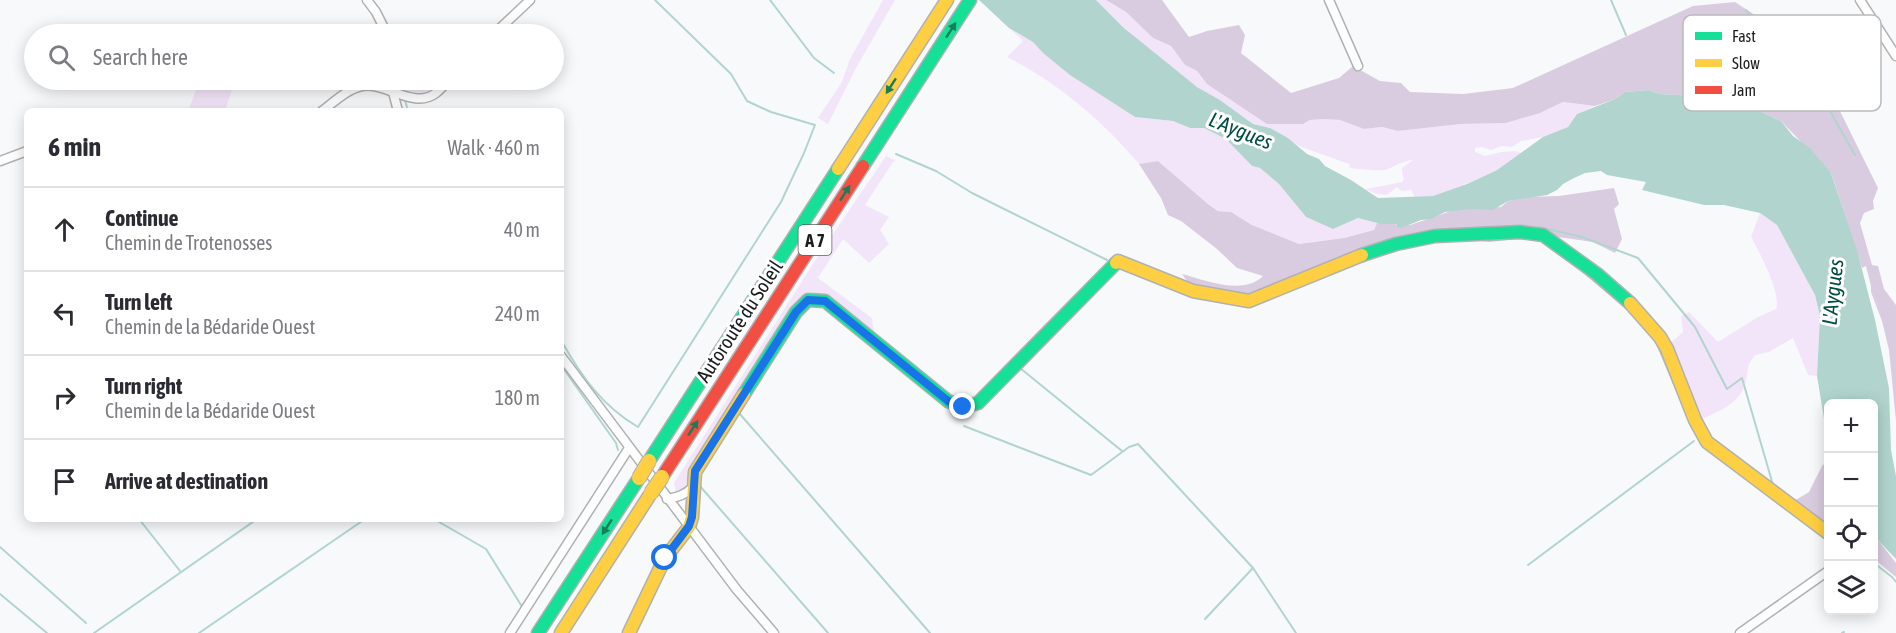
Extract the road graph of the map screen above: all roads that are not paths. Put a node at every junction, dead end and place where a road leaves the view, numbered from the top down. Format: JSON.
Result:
{"nodes":[{"id":1,"x":368,"y":0,"type":"edge"},
{"id":2,"x":530,"y":0,"type":"edge"},
{"id":3,"x":1329,"y":0,"type":"edge"},
{"id":4,"x":1860,"y":0,"type":"edge"},
{"id":5,"x":946,"y":1,"type":"edge"},
{"id":6,"x":969,"y":2,"type":"edge"},
{"id":7,"x":1870,"y":15,"type":"edge"},
{"id":8,"x":382,"y":24,"type":"edge"},
{"id":9,"x":505,"y":24,"type":"edge"},
{"id":10,"x":1881,"y":33,"type":"edge"},
{"id":11,"x":1896,"y":56,"type":"edge"},
{"id":12,"x":1358,"y":66,"type":"dead end"},
{"id":13,"x":352,"y":90,"type":"edge"},
{"id":14,"x":386,"y":90,"type":"edge"},
{"id":15,"x":439,"y":90,"type":"edge"},
{"id":16,"x":393,"y":92,"type":"junction"},
{"id":17,"x":326,"y":108,"type":"edge"},
{"id":18,"x":397,"y":108,"type":"edge"},
{"id":19,"x":24,"y":152,"type":"edge"},
{"id":20,"x":0,"y":161,"type":"edge"},
{"id":21,"x":564,"y":360,"type":"edge"},
{"id":22,"x":632,"y":451,"type":"junction"},
{"id":23,"x":693,"y":487,"type":"junction"},
{"id":24,"x":668,"y":499,"type":"junction"},
{"id":25,"x":689,"y":526,"type":"junction"},
{"id":26,"x":1824,"y":530,"type":"edge"},
{"id":27,"x":1824,"y":574,"type":"edge"},
{"id":28,"x":510,"y":633,"type":"edge"},
{"id":29,"x":538,"y":633,"type":"edge"},
{"id":30,"x":561,"y":633,"type":"edge"},
{"id":31,"x":629,"y":633,"type":"edge"},
{"id":32,"x":774,"y":633,"type":"edge"},
{"id":33,"x":1740,"y":633,"type":"edge"}],
"edges":[{"from":1,"to":8,"type":"street"},
{"from":2,"to":9,"type":"street"},
{"from":3,"to":12,"type":"street"},
{"from":4,"to":7,"type":"street"},
{"from":5,"to":29,"type":"main road","name":"Autoroute du Soleil","number":"A 7","one_way":true,"bridge":true},
{"from":30,"to":6,"type":"main road","name":"Autoroute du Soleil","number":"A 7","one_way":true,"bridge":true},
{"from":10,"to":11,"type":"street"},
{"from":13,"to":17,"type":"street"},
{"from":14,"to":16,"type":"street"},
{"from":15,"to":16,"type":"street"},
{"from":16,"to":18,"type":"street"},
{"from":19,"to":20,"type":"street"},
{"from":21,"to":22,"type":"street"},
{"from":22,"to":24,"type":"street"},
{"from":22,"to":28,"type":"street"},
{"from":23,"to":24,"type":"street"},
{"from":23,"to":25,"type":"main road"},
{"from":23,"to":26,"type":"main road"},
{"from":24,"to":25,"type":"street"},
{"from":25,"to":31,"type":"main road"},
{"from":25,"to":32,"type":"street"},
{"from":27,"to":33,"type":"street"}]}
